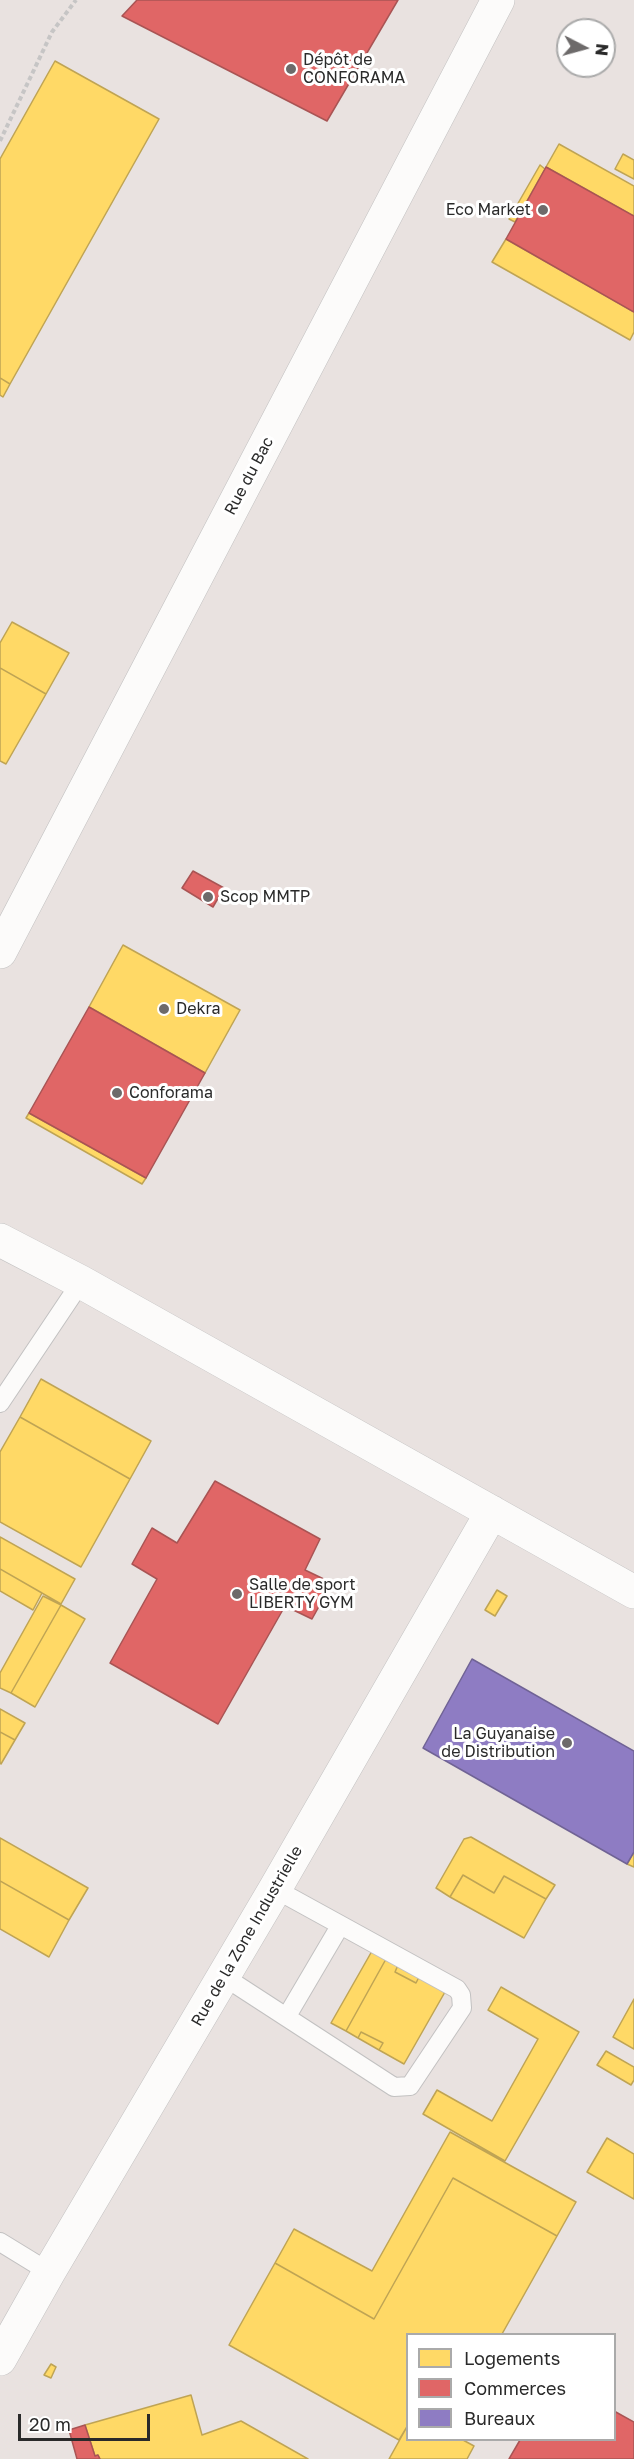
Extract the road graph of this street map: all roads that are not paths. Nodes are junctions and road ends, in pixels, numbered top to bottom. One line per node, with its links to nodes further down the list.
1 (498, 0): 2 (street, Rue du Bac)
2 (0, 952)
3 (0, 1240): 4 (street)
4 (81, 1282): 5 (lane); 6 (street)
5 (0, 1403)
6 (492, 1512): 7 (street); 8 (street, Rue de la Zone Industrielle)
7 (634, 1592)
8 (275, 1889): 9 (lane); 10 (street, Rue de la Zone Industrielle)
9 (340, 1926): 11 (lane); 11 (lane)
10 (223, 1977): 11 (lane); 13 (street, Rue de la Zone Industrielle)
11 (287, 2016)
12 (0, 2242): 13 (lane)
13 (49, 2272): 14 (street, Rue de la Zone Industrielle)
14 (0, 2359)

